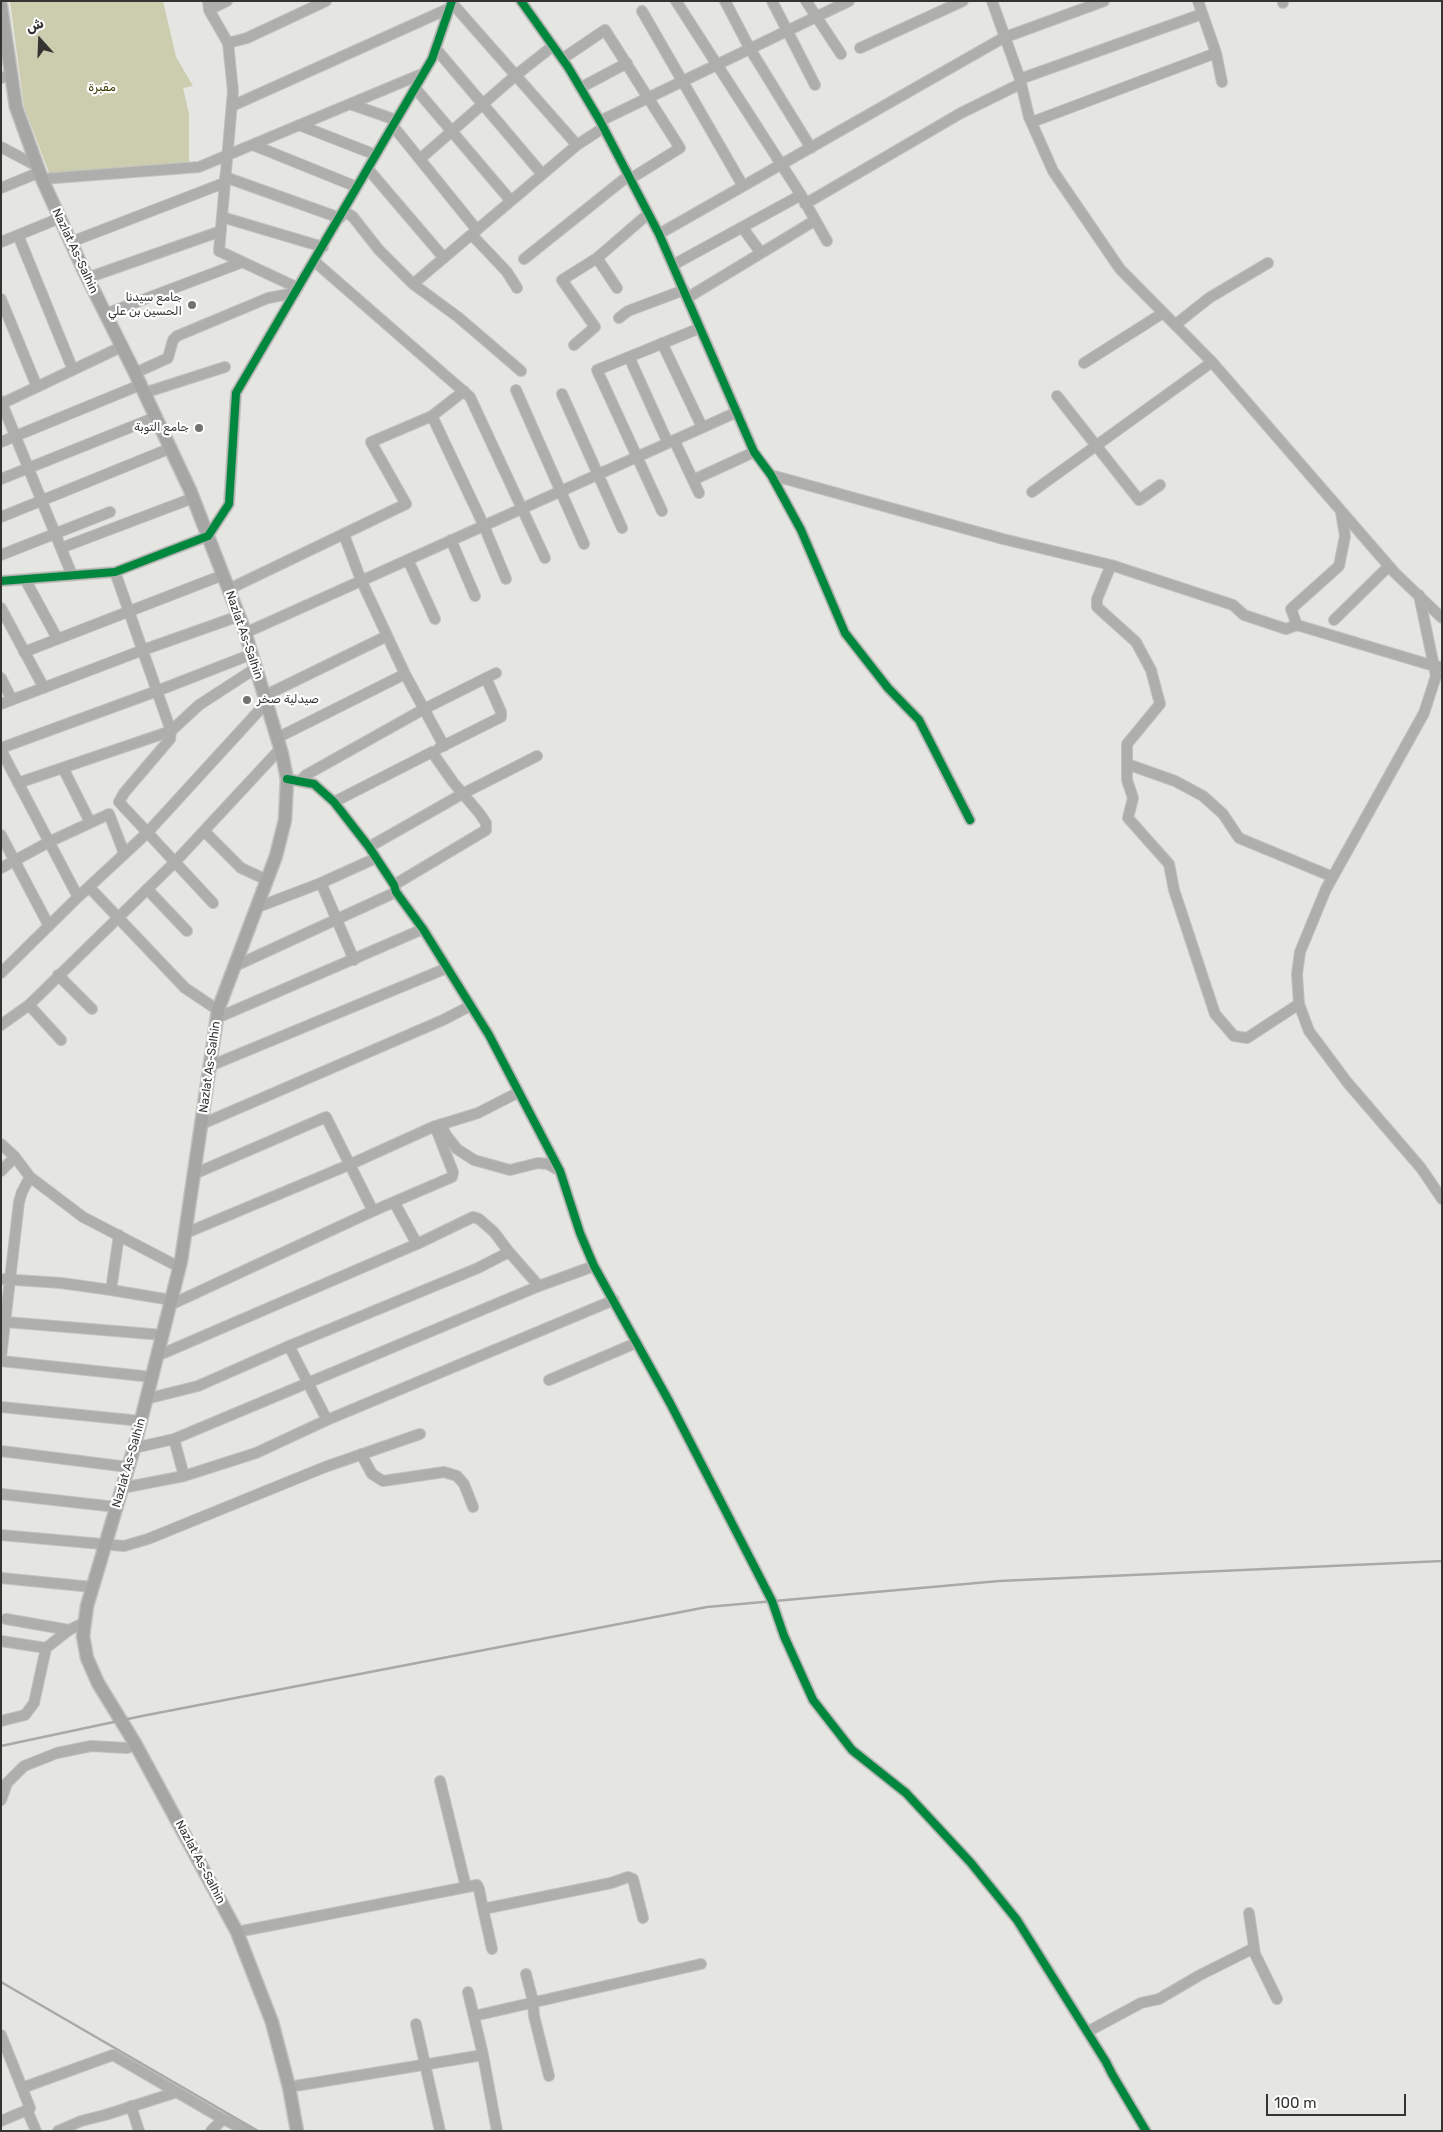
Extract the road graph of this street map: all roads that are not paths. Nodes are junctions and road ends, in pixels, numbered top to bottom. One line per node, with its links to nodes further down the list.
1 (227, 1): 14 (street)
2 (326, 1): 22 (street)
3 (521, 1): 23 (street)
4 (676, 1): 31 (street)
5 (725, 1): 26 (street)
6 (772, 1): 19 (street)
7 (806, 1): 18 (street)
8 (849, 1): 18 (street)
9 (963, 1): 24 (street)
10 (992, 1): 21 (street)
11 (1104, 1): 21 (street)
12 (1198, 1): 17 (street)
13 (451, 4): 25 (street); 33 (street); 44 (street)
14 (208, 5): 22 (street)
15 (1, 6): 20 (main road, Nazlat As-Salhin)
16 (642, 11): 35 (street)
17 (1202, 14): 27 (street); 36 (street)
18 (816, 17): 19 (street); 28 (street)
19 (786, 31): 26 (street); 38 (street)
20 (3, 32): 34 (main road, Nazlat As-Salhin)
21 (1003, 38): 36 (street); 53 (street)
22 (228, 43): 44 (street)
23 (553, 46): 29 (street); 33 (street)
24 (860, 48)
25 (436, 49): 32 (street); 43 (street)
26 (750, 49): 31 (street); 53 (street)
27 (1216, 53): 37 (street); 45 (street)
28 (841, 54)
29 (562, 59): 30 (street); 40 (street)
30 (627, 63): 40 (street); 41 (street)
31 (716, 65): 35 (street); 57 (street)
32 (424, 73): 39 (street); 42 (street)
33 (516, 75): 43 (street); 51 (street)
34 (6, 76): 59 (main road, Nazlat As-Salhin)
35 (683, 81): 41 (street); 63 (street)
36 (1020, 81): 45 (street); 66 (street)
37 (1222, 82)
38 (815, 85)
39 (415, 88): 46 (street); 49 (street)
40 (580, 88): 48 (street)
41 (649, 97): 48 (street); 61 (street)
42 (350, 104): 46 (street); 47 (street)
43 (483, 105): 49 (street); 60 (street)
44 (232, 106): 55 (street)
45 (1032, 122): 97 (street)
46 (395, 123): 54 (street); 56 (street)
47 (299, 125): 50 (street); 54 (street)
48 (602, 125): 51 (street); 61 (street)
49 (452, 132): 56 (street); 67 (street)
50 (253, 145): 55 (street); 64 (street)
51 (577, 145): 60 (street)
52 (1, 148): 59 (street)
53 (811, 148): 57 (street)
54 (376, 155): 58 (street)
55 (226, 156): 59 (street); 62 (street)
56 (420, 159): 75 (street)
57 (780, 165): 63 (street); 66 (street)
58 (368, 168): 64 (street); 83 (street)
59 (40, 172): 65 (street); 71 (main road, Nazlat As-Salhin)
60 (542, 174): 67 (street)
61 (629, 178): 69 (street); 85 (street)
62 (224, 180): 68 (street); 70 (street); 80 (street)
63 (744, 186): 76 (street)
64 (358, 187): 68 (street)
65 (1, 188)
66 (803, 200): 72 (street); 73 (street)
67 (511, 201): 75 (street)
68 (342, 214): 81 (street); 91 (street)
69 (648, 214): 76 (street); 84 (street)
70 (222, 217): 74 (street); 81 (street)
71 (60, 218): 77 (street); 80 (main road, Nazlat As-Salhin)
72 (814, 221): 78 (street); 82 (street)
73 (742, 227): 82 (street); 89 (street)
74 (221, 231): 87 (street); 90 (street)
75 (474, 232): 83 (street); 92 (street)
76 (659, 234): 89 (street)
77 (18, 235): 79 (street); 109 (street)
78 (826, 241)
79 (1, 242)
80 (71, 242): 90 (main road, Nazlat As-Salhin)
81 (323, 247): 86 (street)
82 (761, 253): 95 (street)
83 (444, 258): 91 (street)
84 (596, 258): 93 (street); 103 (street)
85 (524, 259)
86 (314, 261): 94 (street); 114 (street)
87 (243, 262): 94 (street); 98 (street)
88 (1268, 263): 100 (street)
89 (673, 265): 95 (street)
90 (87, 278): 98 (main road, Nazlat As-Salhin)
91 (413, 284): 110 (street)
92 (517, 288)
93 (617, 288)
94 (296, 291): 111 (street); 148 (street)
95 (685, 294): 99 (street); 101 (street)
96 (1, 299): 112 (street)
97 (1163, 313): 100 (street); 107 (street)
98 (105, 314): 104 (main road, Nazlat As-Salhin)
99 (620, 318)
100 (1175, 325): 106 (street)
101 (700, 328): 102 (street); 118 (street)
102 (662, 343): 105 (street); 121 (street)
103 (574, 345)
104 (121, 347): 109 (street); 111 (main road, Nazlat As-Salhin)
105 (629, 357): 124 (street); 128 (street)
106 (1212, 362): 125 (street); 141 (street)
107 (1084, 363)
108 (225, 367): 111 (street)
109 (73, 370): 112 (street)
110 (521, 371)
111 (140, 384): 120 (main road, Nazlat As-Salhin); 122 (street)
112 (37, 386): 117 (street)
113 (516, 390): 135 (street)
114 (464, 391): 119 (street); 140 (street)
115 (562, 394): 130 (street)
116 (1057, 396): 125 (street)
117 (2, 403): 122 (street)
118 (737, 412): 121 (street); 127 (street)
119 (432, 416): 145 (street); 149 (street)
120 (156, 417): 126 (main road, Nazlat As-Salhin); 129 (street)
121 (702, 428): 124 (street)
122 (16, 436): 123 (street); 129 (street)
123 (1, 442)
124 (671, 442): 128 (street); 133 (street)
125 (1096, 447): 134 (street); 136 (street)
126 (171, 448): 138 (main road, Nazlat As-Salhin); 139 (street)
127 (754, 452): 131 (street); 133 (street)
128 (637, 457): 130 (street); 142 (street)
129 (28, 468): 132 (street); 139 (street)
130 (598, 474): 135 (street); 146 (street)
131 (771, 476): 156 (street); 206 (street)
132 (1, 479)
133 (693, 480): 137 (street)
134 (1160, 485)
135 (561, 491): 140 (street); 151 (street)
136 (1032, 492)
137 (699, 493)
138 (193, 498): 148 (main road, Nazlat As-Salhin); 152 (street)
139 (42, 500): 144 (street); 147 (street)
140 (522, 508): 145 (street); 154 (street)
141 (1341, 510): 157 (street); 174 (street)
142 (662, 511)
143 (110, 512): 147 (street)
144 (1, 517)
145 (484, 526): 150 (street); 161 (street)
146 (622, 528)
147 (55, 532): 152 (street); 153 (street)
148 (208, 536): 158 (street); 160 (main road, Nazlat As-Salhin)
149 (344, 536): 162 (street); 165 (street)
150 (451, 540): 155 (street); 166 (street)
151 (584, 544)
152 (61, 548): 159 (street)
153 (1, 555)
154 (545, 558)
155 (408, 560): 162 (street); 172 (street)
156 (1112, 565): 174 (street); 199 (street)
157 (1389, 566): 167 (street); 173 (street)
158 (115, 572): 159 (street); 169 (street)
159 (72, 575): 164 (street)
160 (223, 575): 165 (main road, Nazlat As-Salhin); 169 (street)
161 (506, 578)
162 (361, 580): 175 (street); 176 (street)
163 (1, 581): 164 (street)
164 (26, 581): 177 (street)
165 (229, 589): 170 (main road, Nazlat As-Salhin)
166 (475, 596)
167 (1419, 596): 171 (street); 181 (street)
168 (1, 608): 179 (street)
169 (129, 612): 177 (street); 178 (street)
170 (239, 616): 175 (main road, Nazlat As-Salhin); 178 (street)
171 (1442, 618)
172 (435, 619)
173 (1334, 620)
174 (1297, 625): 181 (street)
175 (245, 633): 180 (main road, Nazlat As-Salhin)
176 (387, 636): 184 (street); 189 (street)
177 (57, 638): 179 (street)
178 (143, 650): 187 (street); 188 (street)
179 (24, 652): 187 (street)
180 (252, 654): 182 (main road, Nazlat As-Salhin); 188 (street)
181 (1438, 667): 218 (street)
182 (256, 668): 189 (main road, Nazlat As-Salhin); 193 (street)
183 (496, 673): 185 (street)
184 (404, 674): 192 (street); 194 (street)
185 (486, 678): 192 (street); 195 (street)
186 (2, 682): 190 (street)
187 (44, 688): 190 (street)
188 (157, 691): 193 (street); 196 (street)
189 (265, 699): 194 (main road, Nazlat As-Salhin); 209 (street)
190 (12, 700): 191 (street)
191 (1, 704)
192 (424, 709): 195 (street); 202 (street)
193 (171, 731): 200 (street); 209 (street)
194 (279, 743): 201 (main road, Nazlat As-Salhin); 208 (street)
195 (444, 746): 197 (street)
196 (1, 749): 203 (street)
197 (432, 752): 204 (street); 205 (street)
198 (537, 756): 204 (street)
199 (1127, 764): 218 (street); 237 (street)
200 (63, 768): 203 (street); 207 (street)
201 (287, 779): 202 (street); 219 (main road, Nazlat As-Salhin)
202 (300, 781): 205 (street)
203 (18, 783): 211 (street)
204 (464, 793): 212 (street); 223 (street)
205 (334, 802): 212 (street)
206 (970, 820)
207 (90, 822): 211 (street); 213 (street)
208 (204, 831): 216 (street); 219 (street)
209 (147, 833): 213 (street); 216 (street)
210 (1, 835): 215 (street)
211 (49, 842): 215 (street); 224 (street)
212 (368, 847): 214 (street)
213 (124, 853): 221 (street)
214 (376, 858): 220 (street); 223 (street)
215 (14, 860): 217 (street); 229 (street)
216 (175, 862): 222 (street); 225 (street)
217 (1, 868)
218 (1333, 877): 237 (street)
219 (267, 880): 226 (main road, Nazlat As-Salhin)
220 (321, 883): 226 (street); 228 (street)
221 (89, 887): 224 (street); 227 (street)
222 (147, 889): 227 (street); 231 (street)
223 (395, 889): 228 (street); 230 (street)
224 (78, 897): 229 (street)
225 (213, 903)
226 (258, 907): 233 (main road, Nazlat As-Salhin)
227 (118, 917): 236 (street); 241 (street)
228 (336, 920): 232 (street); 233 (street)
229 (48, 926): 235 (street)
230 (423, 929): 232 (street); 234 (street)
231 (187, 931)
232 (354, 960): 241 (street)
233 (233, 967): 241 (main road, Nazlat As-Salhin)
234 (447, 968): 239 (street); 244 (street)
235 (1, 973)
236 (58, 975): 238 (street); 240 (street)
237 (1299, 1004): 255 (street)
238 (28, 1005): 242 (street); 243 (street)
239 (470, 1006): 245 (street); 246 (street)
240 (92, 1009)
241 (217, 1014): 244 (main road, Nazlat As-Salhin)
242 (1, 1025)
243 (61, 1040)
244 (210, 1066): 246 (main road, Nazlat As-Salhin)
245 (519, 1092): 247 (street); 252 (street)
246 (202, 1124): 253 (main road, Nazlat As-Salhin)
247 (438, 1125): 250 (street); 252 (street); 256 (street)
248 (1, 1144): 249 (street)
249 (15, 1157): 251 (street); 254 (street)
250 (351, 1164): 253 (street); 257 (street); 258 (street)
251 (1, 1171)
252 (560, 1171): 262 (street)
253 (194, 1174): 258 (main road, Nazlat As-Salhin)
254 (30, 1177): 259 (street); 264 (street)
255 (1442, 1199)
256 (394, 1202): 257 (street); 260 (street)
257 (373, 1210): 268 (street)
258 (186, 1233): 263 (main road, Nazlat As-Salhin)
259 (119, 1235): 263 (street); 266 (street)
260 (417, 1244): 261 (street); 273 (street)
261 (509, 1252): 265 (street); 272 (street)
262 (594, 1266): 265 (street); 267 (street)
263 (179, 1268): 268 (main road, Nazlat As-Salhin)
264 (6, 1280): 266 (street); 269 (street)
265 (539, 1286): 278 (street)
266 (111, 1290): 268 (street)
267 (614, 1300): 271 (street); 281 (street)
268 (171, 1302): 270 (main road, Nazlat As-Salhin)
269 (4, 1319): 270 (street); 274 (street)
270 (162, 1335): 273 (main road, Nazlat As-Salhin)
271 (636, 1343): 277 (street); 321 (street)
272 (288, 1346): 278 (street); 279 (street)
273 (157, 1356): 276 (main road, Nazlat As-Salhin)
274 (1, 1357)
275 (1, 1362): 276 (street)
276 (152, 1377): 279 (main road, Nazlat As-Salhin)
277 (549, 1380)
278 (308, 1382): 281 (street); 284 (street)
279 (146, 1399): 282 (main road, Nazlat As-Salhin)
280 (1, 1407): 282 (street)
281 (327, 1420): 289 (street)
282 (141, 1421): 285 (main road, Nazlat As-Salhin)
283 (420, 1434): 287 (street)
284 (174, 1440): 285 (street); 289 (street)
285 (134, 1448): 288 (main road, Nazlat As-Salhin)
286 (1, 1451): 288 (street)
287 (361, 1454): 293 (street); 295 (street)
288 (128, 1467): 290 (main road, Nazlat As-Salhin)
289 (184, 1476): 290 (street)
290 (122, 1488): 292 (main road, Nazlat As-Salhin)
291 (1, 1494): 292 (street)
292 (116, 1507): 295 (main road, Nazlat As-Salhin)
293 (473, 1507)
294 (1, 1535): 295 (street)
295 (105, 1544): 297 (main road, Nazlat As-Salhin)
296 (1, 1578): 297 (street)
297 (92, 1587): 299 (main road, Nazlat As-Salhin)
298 (6, 1619): 300 (street)
299 (85, 1622): 300 (street); 304 (main road, Nazlat As-Salhin)
300 (69, 1630): 302 (street)
301 (1, 1641): 302 (street)
302 (46, 1648): 303 (street)
303 (1, 1721)
304 (136, 1745): 306 (street); 311 (main road, Nazlat As-Salhin)
305 (440, 1781): 307 (street)
306 (1, 1800)
307 (466, 1887): 308 (street); 311 (street)
308 (483, 1909): 310 (street); 313 (street)
309 (1249, 1913): 312 (street)
310 (643, 1918)
311 (237, 1932): 326 (main road, Nazlat As-Salhin)
312 (1254, 1948): 317 (street); 321 (street)
313 (492, 1949)
314 (701, 1964): 318 (street)
315 (526, 1974): 318 (street)
316 (468, 1992): 319 (street)
317 (1277, 1999)
318 (533, 2002): 319 (street); 325 (street)
319 (474, 2016): 323 (street)
320 (416, 2024): 324 (street)
321 (1087, 2032): 341 (street)
322 (1, 2035): 327 (street)
323 (483, 2055): 324 (street); 340 (street)
324 (425, 2064): 326 (street); 339 (street)
325 (549, 2076)
326 (290, 2087): 338 (main road, Nazlat As-Salhin)
327 (22, 2088): 328 (street); 330 (street)
328 (177, 2092): 329 (street); 331 (street)
329 (131, 2106): 334 (street); 335 (street)
330 (27, 2110): 332 (street); 333 (street)
331 (223, 2118): 336 (street); 337 (street)
332 (1, 2121)
333 (36, 2131)
334 (58, 2131)
335 (139, 2131)
336 (211, 2131)
337 (248, 2131)
338 (297, 2131)
339 (440, 2131)
340 (497, 2131)
341 (1146, 2131)

